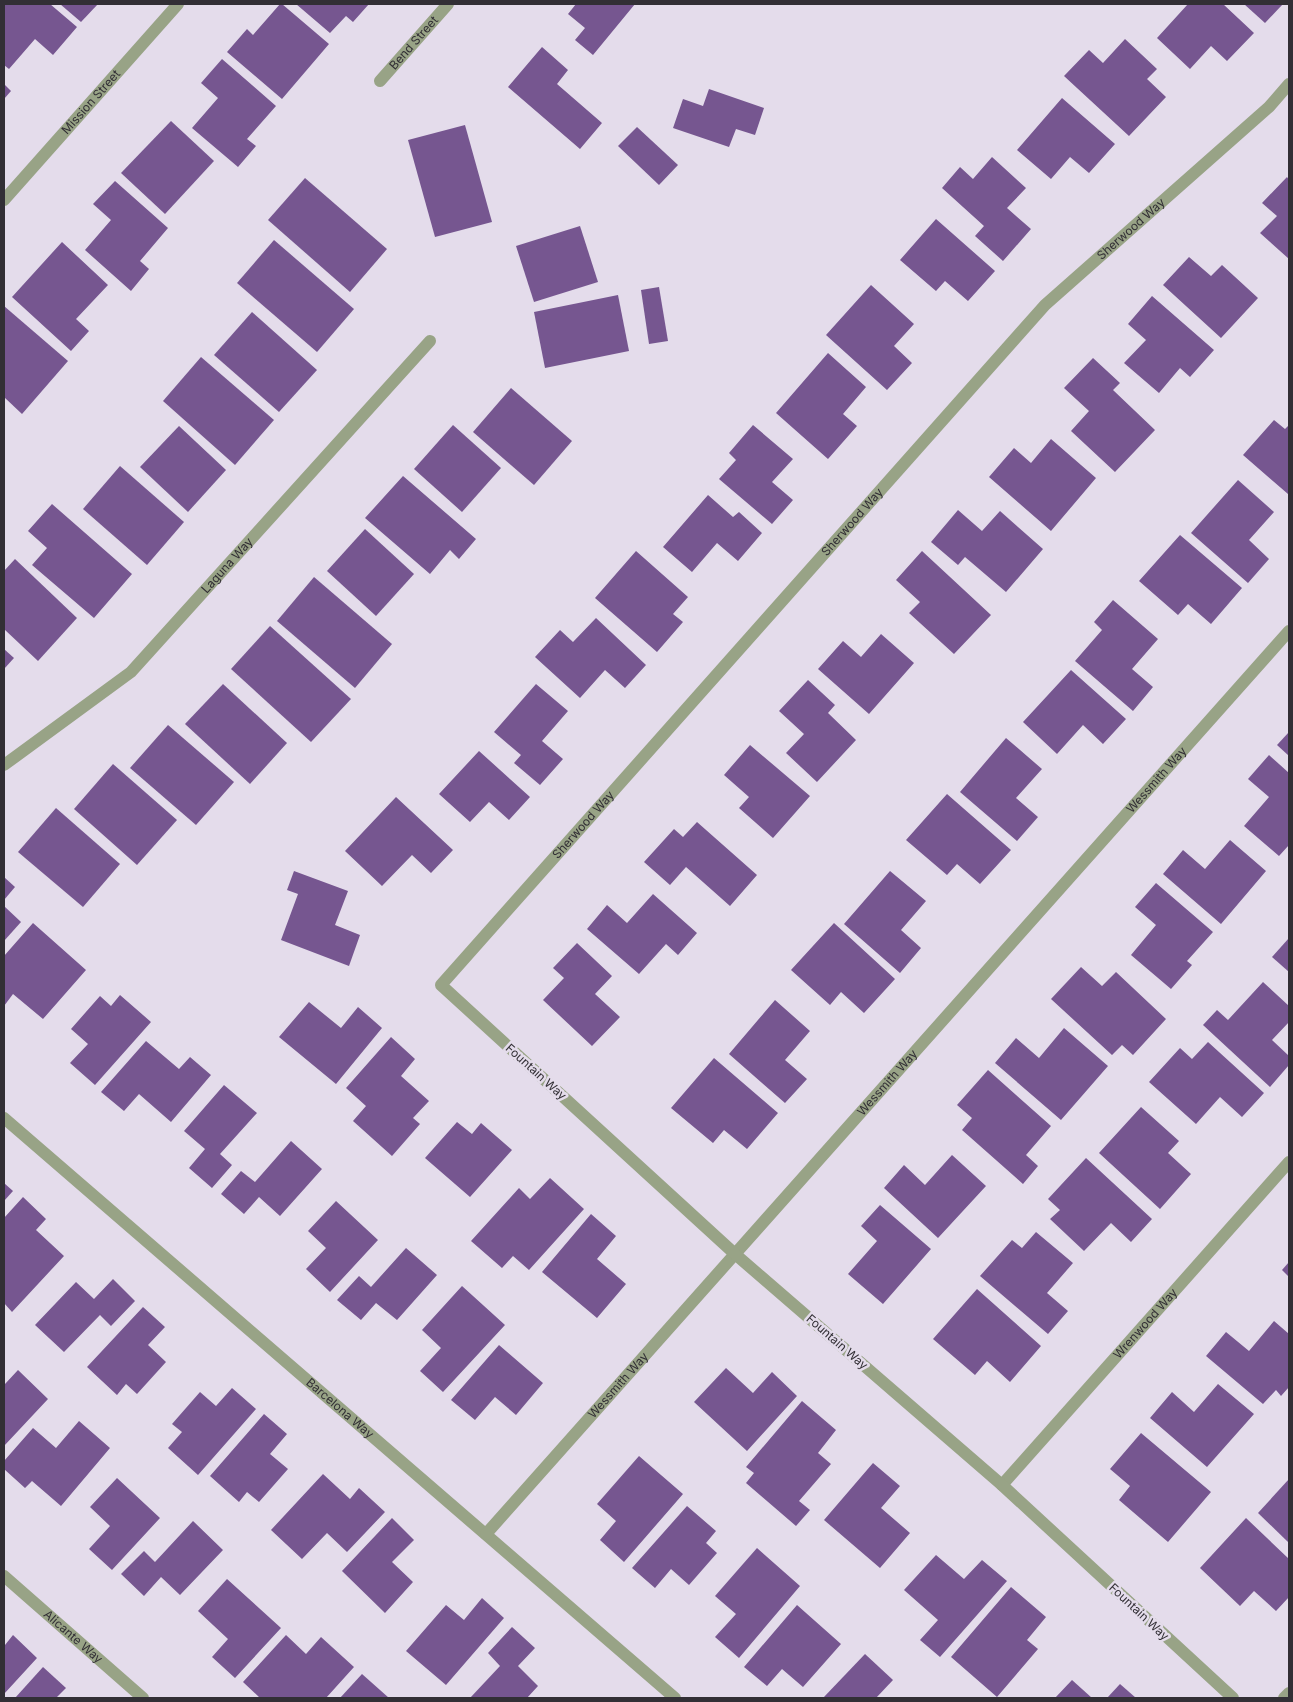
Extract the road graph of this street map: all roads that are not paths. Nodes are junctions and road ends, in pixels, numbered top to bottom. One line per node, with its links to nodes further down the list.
1 (178, 4): 5 (street, Mission Street)
2 (448, 4): 3 (street, Bend Street)
3 (380, 81)
4 (1289, 84): 9 (street, Sherwood Way)
5 (4, 200)
6 (430, 341): 8 (street, Laguna Way)
7 (1289, 631): 12 (street, Wessmith Way)
8 (4, 765)
9 (441, 985): 12 (street, Fountain Way)
10 (4, 1118): 14 (street, Barcelona Way)
11 (1289, 1162): 13 (street, Wrenwood Way)
12 (735, 1254): 13 (street, Fountain Way); 14 (street, Wessmith Way)
13 (1002, 1485): 19 (street, Fountain Way)
14 (486, 1534): 18 (street, Barcelona Way)
15 (4, 1576): 17 (street, Alicante Way)
16 (1289, 1693): 20 (street)
17 (143, 1698)
18 (675, 1698)
19 (1234, 1698)
20 (1284, 1698)

